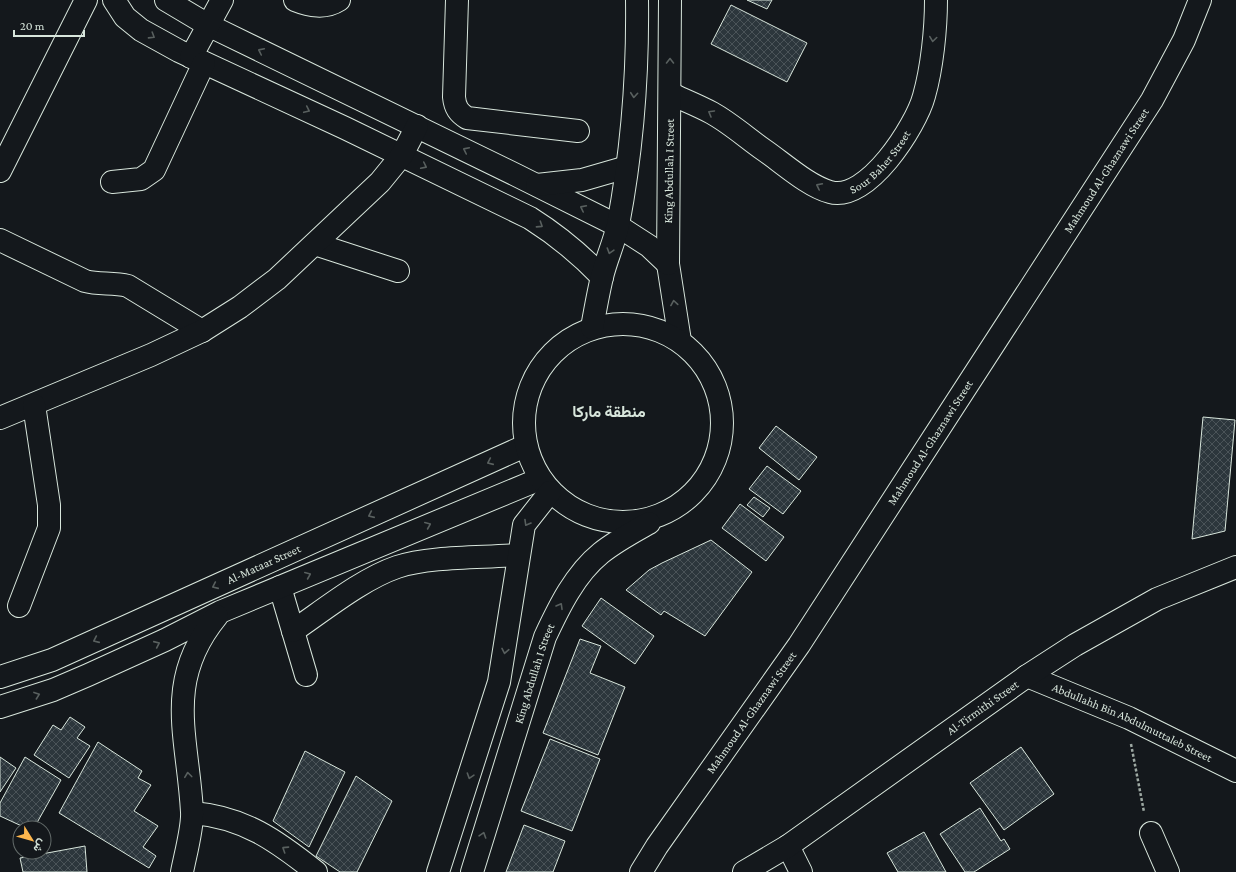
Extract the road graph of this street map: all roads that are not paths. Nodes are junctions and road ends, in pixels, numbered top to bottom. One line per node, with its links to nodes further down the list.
1 (86, 0): 24 (street)
2 (114, 0): 14 (street, one-way to 14)
3 (166, 0): 12 (street)
4 (222, 0): 13 (street)
5 (295, 0): 6 (street)
6 (339, 0)
7 (457, 0): 21 (street)
8 (637, 0): 23 (street, one-way to 23)
9 (670, 0): 17 (street, King Abdullah I Street, one-way to 9)
10 (936, 0): 17 (street, Sour Baher Street, one-way to 17)
11 (1200, 0): 61 (street, Mahmoud Al-Ghaznawi Street)
12 (190, 7): 13 (street)
13 (208, 25): 14 (street); 15 (street, one-way to 13)
14 (197, 60): 16 (street); 26 (street)
15 (280, 60): 16 (street); 18 (street)
16 (264, 91): 20 (street, one-way to 20)
17 (670, 94): 32 (street, King Abdullah I Street)
18 (357, 98): 19 (street); 20 (street)
19 (417, 126): 22 (street); 25 (street, one-way to 19)
20 (345, 128): 22 (street)
21 (578, 131)
22 (402, 155): 28 (street, one-way to 28); 31 (street)
23 (627, 167): 27 (street); 29 (street)
24 (0, 171)
25 (516, 174): 27 (street); 28 (street)
26 (112, 182)
27 (537, 185): 29 (street, one-way to 27)
28 (502, 203): 34 (street, one-way to 34)
29 (618, 226): 32 (street); 34 (street, one-way to 34)
30 (0, 240): 36 (street)
31 (315, 244): 33 (street); 36 (street)
32 (668, 264): 37 (street, King Abdullah I Street, one-way to 32)
33 (398, 271)
34 (602, 277): 35 (street)
35 (592, 328): 37 (street); 40 (street)
36 (202, 331): 38 (street)
37 (680, 341): 42 (street)
38 (34, 405): 39 (street); 46 (street)
39 (0, 418)
40 (525, 446): 41 (street); 51 (street, Al-Mataar Street, one-way to 51)
41 (545, 486): 42 (street); 43 (street, one-way to 43); 45 (street, one-way to 41)
42 (659, 517): 60 (street, King Abdullah I Street, one-way to 42)
43 (518, 555): 48 (street); 59 (street, one-way to 59)
44 (1236, 567): 50 (street, Al-Tirmithi Street)
45 (280, 587): 47 (street); 48 (street)
46 (19, 606)
47 (220, 612): 52 (street, one-way to 47); 54 (street, one-way to 47)
48 (293, 631): 49 (street)
49 (306, 674)
50 (1027, 676): 53 (street, Abdullahh Bin Abdulmuttaleb Street); 56 (street, Al-Tirmithi Street)
51 (0, 677)
52 (0, 707)
53 (1236, 771)
54 (192, 813): 57 (street); 58 (street, one-way to 54)
55 (1151, 833): 64 (street)
56 (788, 846): 62 (street, Al-Tirmithi Street); 63 (street)
57 (182, 872)
58 (316, 872)
59 (438, 872)
60 (472, 872)
61 (641, 872)
62 (744, 872)
63 (801, 872)
64 (1168, 872)

